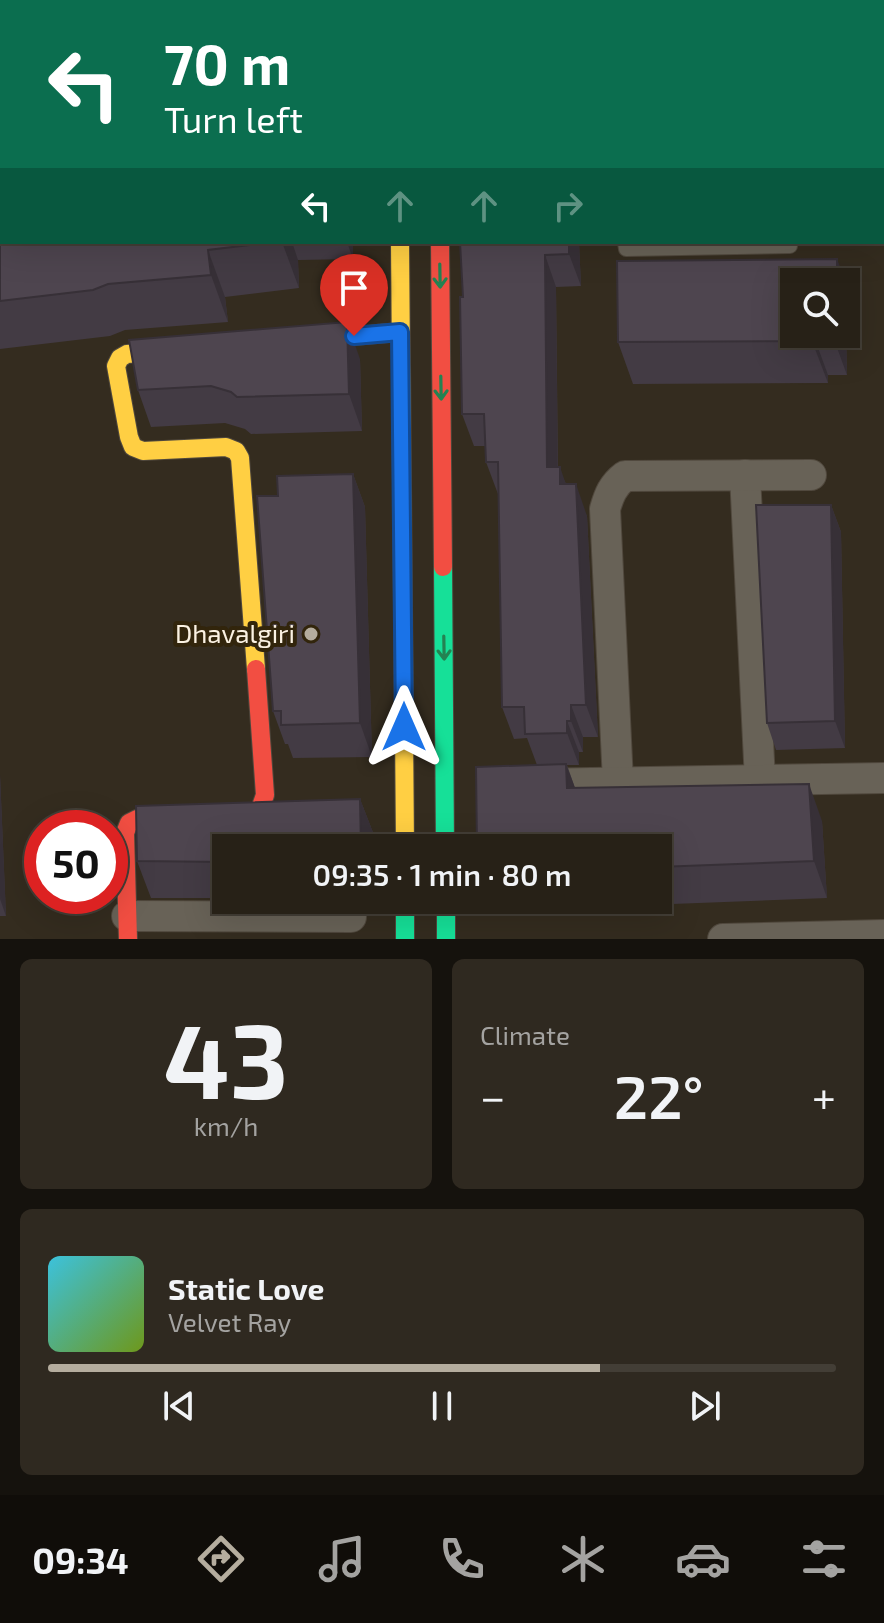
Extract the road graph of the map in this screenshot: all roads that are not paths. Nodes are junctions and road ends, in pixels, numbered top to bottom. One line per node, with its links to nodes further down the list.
1 (400, 244): 5 (main road)
2 (440, 244): 15 (main road, one-way to 15)
3 (625, 244): 4 (lane)
4 (790, 244)
5 (400, 332): 6 (main road); 14 (main road)
6 (279, 342)
7 (203, 348): 19 (main road)
8 (745, 475): 9 (street); 11 (street); 12 (street)
9 (811, 475)
10 (884, 778): 11 (street)
11 (760, 781): 12 (street)
12 (618, 782): 13 (street)
13 (513, 784)
14 (405, 834)
15 (445, 834)
16 (405, 914): 21 (main road)
17 (446, 914): 22 (main road)
18 (351, 917): 19 (street)
19 (128, 928)
20 (884, 935): 23 (street)
21 (405, 939)
22 (446, 939)
23 (723, 939)

